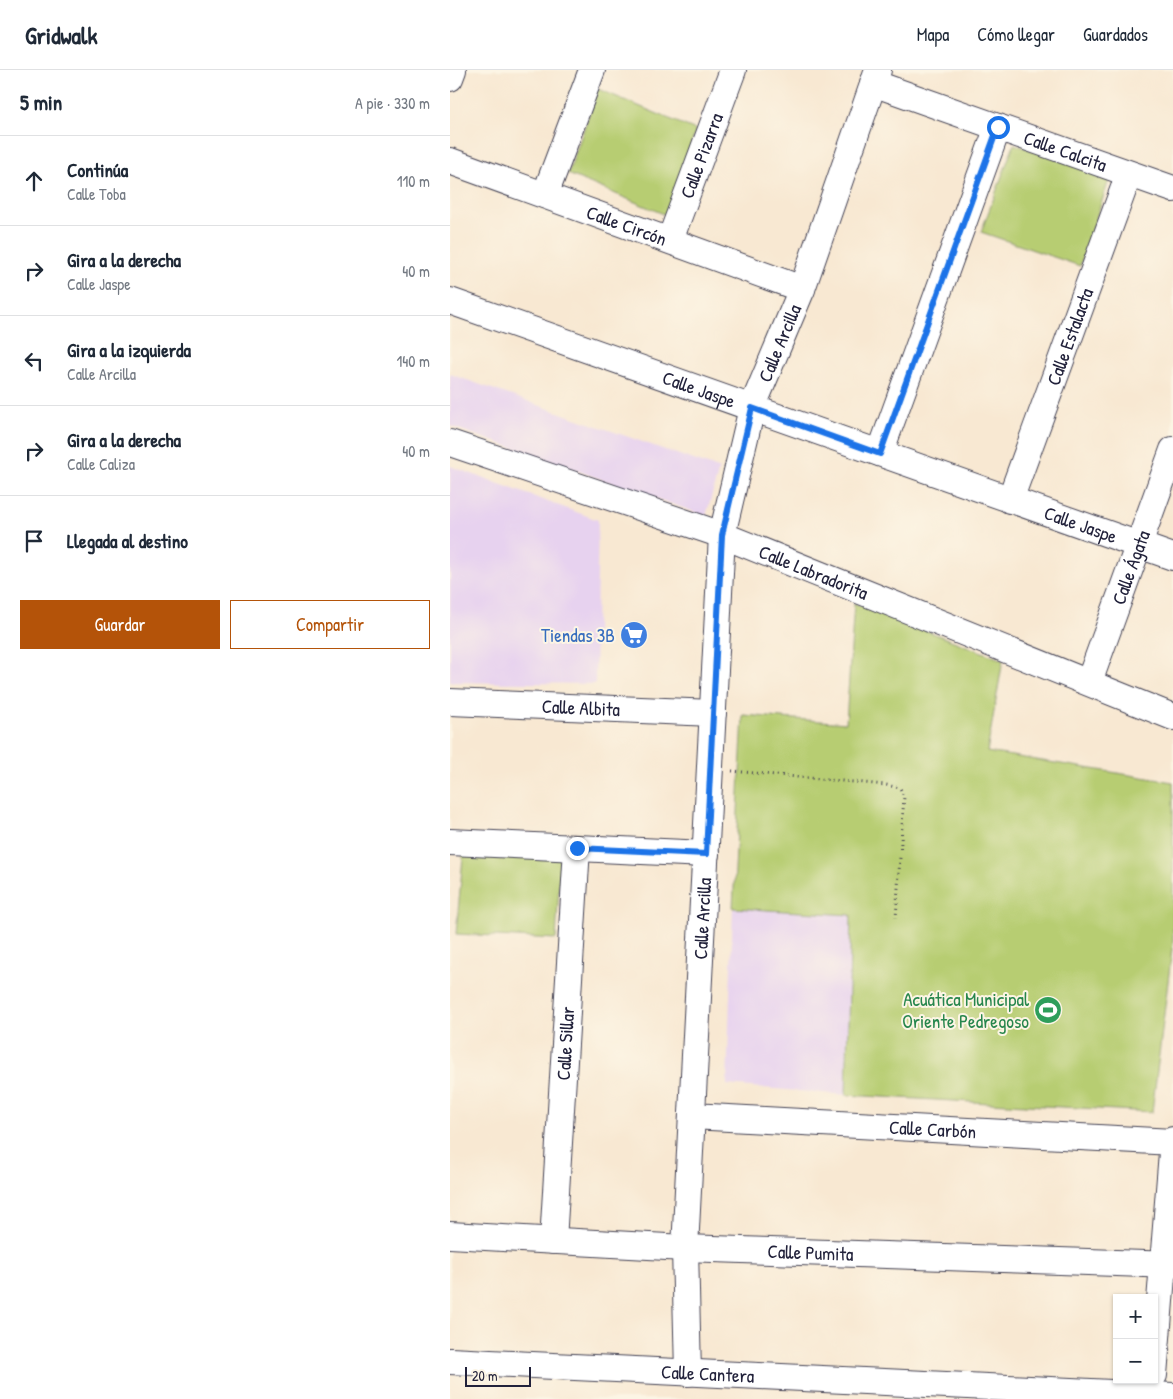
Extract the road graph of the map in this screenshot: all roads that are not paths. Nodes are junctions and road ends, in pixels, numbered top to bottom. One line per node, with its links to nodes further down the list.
1 (453, 70): 5 (street)
2 (592, 70): 10 (street)
3 (733, 70): 11 (street, Calle Pizarra)
4 (876, 76): 6 (street, Calle Calcita); 12 (street, Calle Arcilla)
5 (450, 78)
6 (998, 127): 8 (street, Calle Calcita); 17 (street)
7 (450, 160): 10 (street, Calle Circón)
8 (1129, 174): 9 (street, Calle Calcita); 18 (street, Calle Estalacta)
9 (1173, 189)
10 (545, 195): 11 (street, Calle Circón)
11 (670, 240): 12 (street, Calle Circón)
12 (802, 288): 14 (street, Calle Arcilla)
13 (450, 301): 14 (street, Calle Jaspe)
14 (752, 408): 17 (street, Calle Jaspe); 19 (street, Calle Arcilla)
15 (450, 442): 19 (street, Calle Labradorita)
16 (1173, 450): 20 (street, Calle Ágata)
17 (880, 454): 18 (street, Calle Jaspe)
18 (1010, 500): 20 (street, Calle Jaspe)
19 (722, 535): 22 (street, Calle Labradorita); 24 (street, Calle Arcilla)
20 (1138, 545): 21 (street, Calle Jaspe); 22 (street, Calle Ágata)
21 (1173, 557)
22 (1089, 682): 25 (street, Calle Labradorita)
23 (450, 702): 24 (street, Calle Albita)
24 (713, 713): 28 (street, Calle Arcilla)
25 (1173, 717)
26 (450, 842): 27 (street)
27 (577, 848): 28 (street); 32 (street, Calle Sillar)
28 (706, 854): 29 (street, Calle Arcilla)
29 (692, 1116): 30 (street, Calle Carbón); 33 (street, Calle Arcilla)
30 (1173, 1141): 34 (street)
31 (450, 1235): 32 (street, Calle Pumita)
32 (553, 1241): 33 (street, Calle Pumita)
33 (685, 1248): 34 (street, Calle Pumita); 36 (street, Calle Arcilla)
34 (1168, 1265): 37 (street)
35 (450, 1361): 36 (street, Calle Cantera)
36 (688, 1373): 37 (street, Calle Cantera)
37 (1158, 1387)

